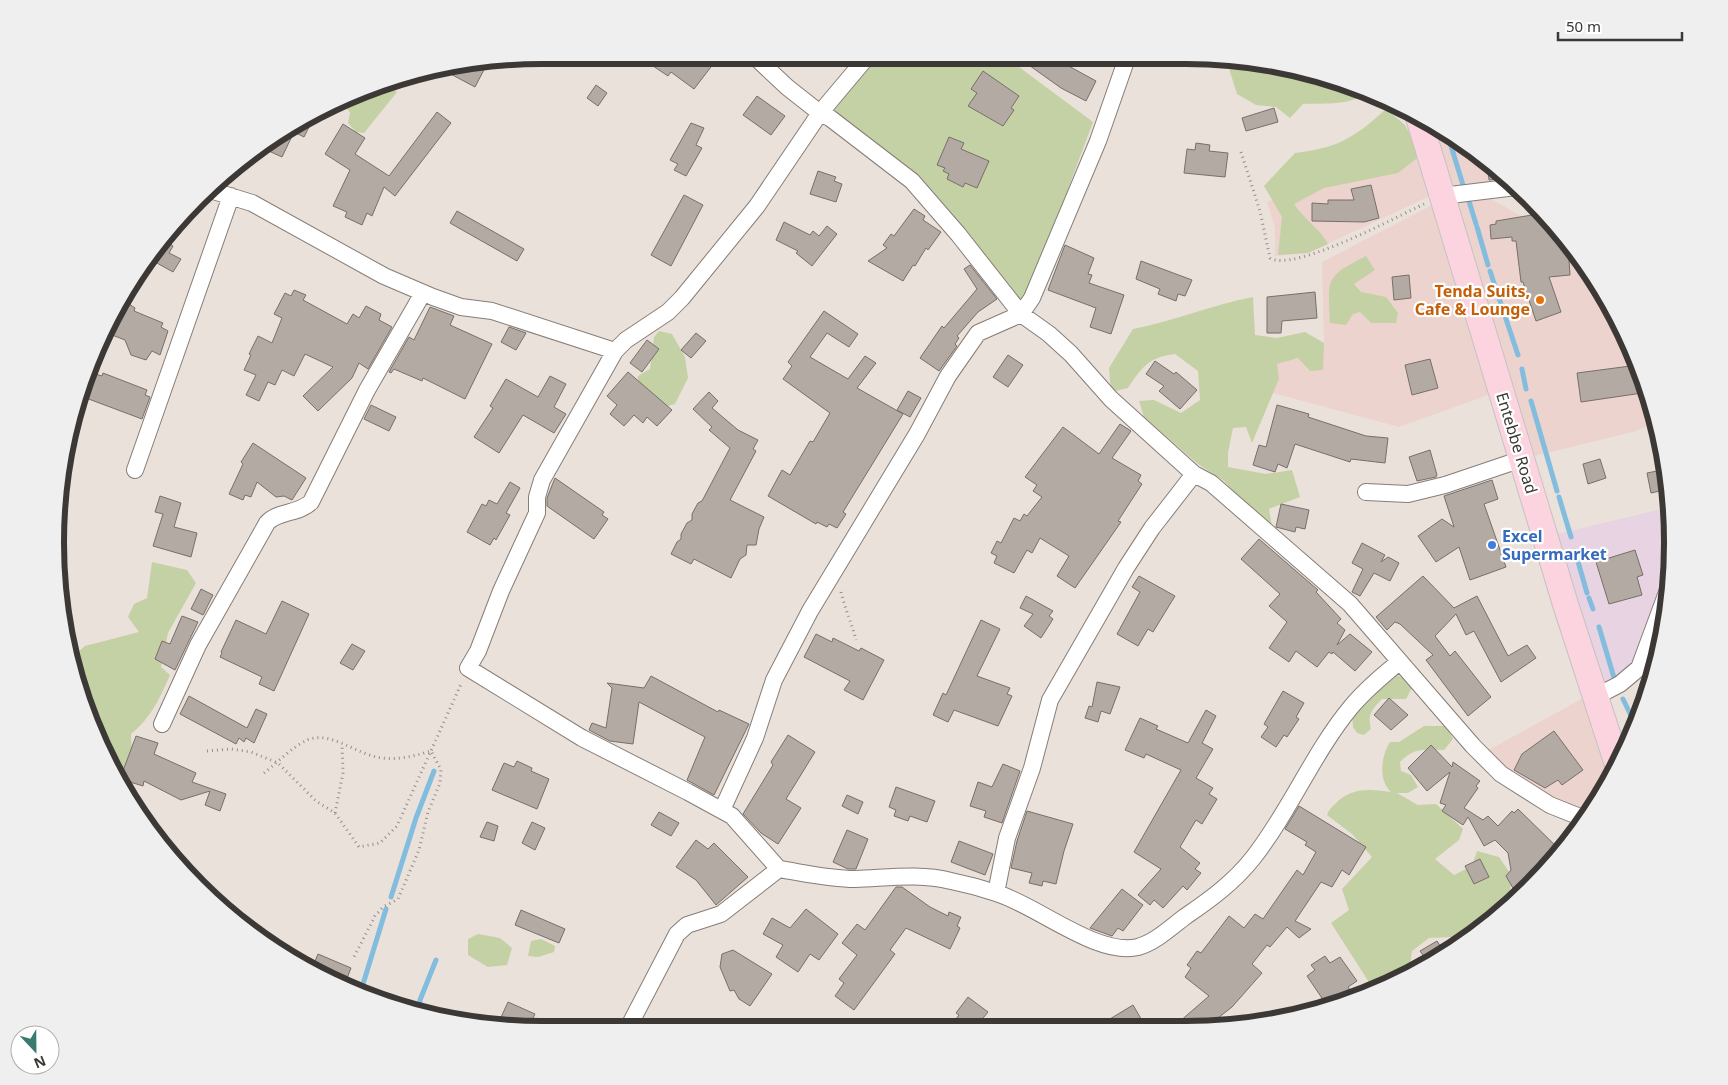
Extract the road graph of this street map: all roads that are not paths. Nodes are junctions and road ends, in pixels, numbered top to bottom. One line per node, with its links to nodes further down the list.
1 (763, 64): 4 (street)
2 (861, 64): 4 (street)
3 (1125, 64): 11 (street)
4 (820, 113): 11 (street); 12 (street)
5 (1421, 126): 9 (main road, Entebbe Road)
6 (1507, 188): 9 (street)
7 (217, 192): 8 (street)
8 (231, 196): 10 (street); 14 (street)
9 (1442, 196): 13 (main road, Entebbe Road)
10 (423, 293): 12 (street); 20 (street)
11 (1021, 314): 15 (street); 22 (street)
12 (615, 351): 22 (street)
13 (1522, 459): 16 (street); 19 (main road, Entebbe Road)
14 (135, 470)
15 (1194, 474): 18 (street); 25 (street)
16 (1366, 492)
17 (1659, 614): 19 (street)
18 (1399, 662): 23 (street); 25 (street)
19 (1596, 697): 21 (main road, Entebbe Road)
20 (162, 724)
21 (1614, 755)
22 (722, 810): 24 (street)
23 (1578, 816)
24 (779, 869): 25 (street); 26 (street)
25 (996, 893)
26 (632, 1021)

